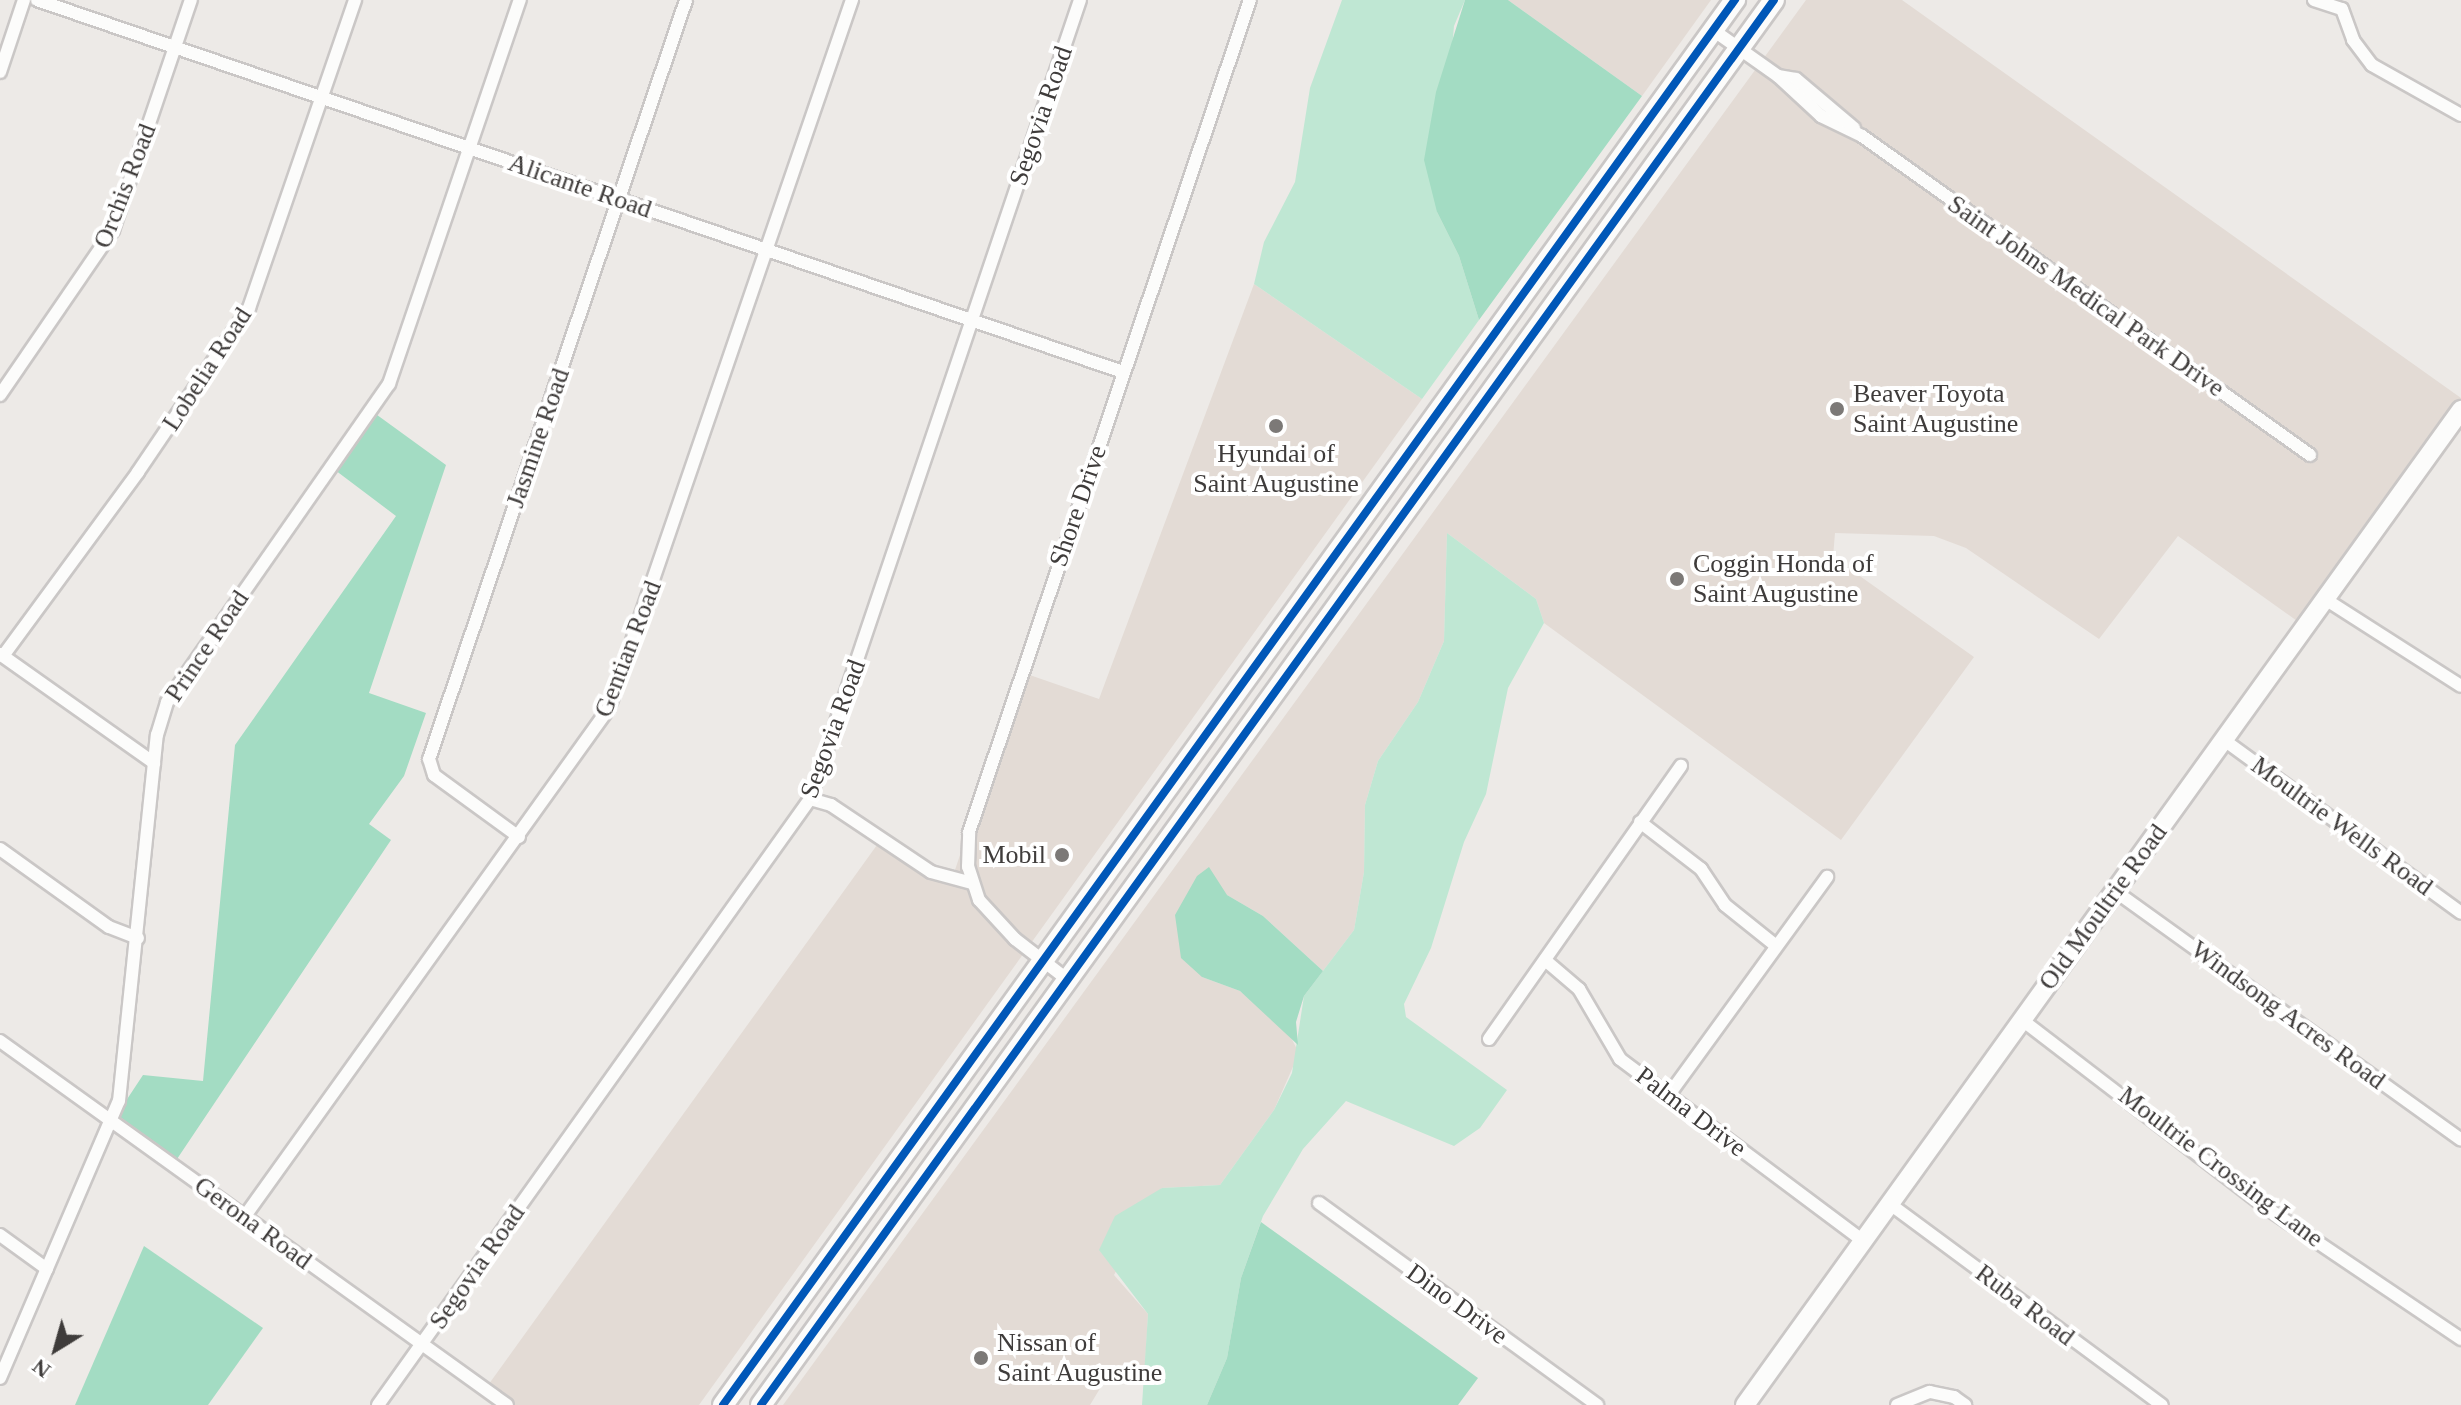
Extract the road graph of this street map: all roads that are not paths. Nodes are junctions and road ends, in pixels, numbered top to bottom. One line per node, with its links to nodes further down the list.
1 (24, 0): 16 (street)
2 (37, 0): 14 (street, Alicante Road)
3 (191, 0): 14 (street, Orchis Road)
4 (355, 0): 17 (street, Lobelia Road)
5 (520, 0): 19 (street, Prince Road)
6 (686, 0): 20 (street, Jasmine Road)
7 (852, 0): 22 (street, Gentian Road)
8 (1080, 0): 24 (street, Segovia Road)
9 (1250, 0): 25 (street, Shore Drive)
10 (1735, 0): 13 (main road)
11 (1774, 0): 15 (main road)
12 (2314, 0): 18 (street)
13 (1713, 30): 15 (street, Saint Johns Medical Park Drive); 21 (main road)
14 (175, 47): 17 (street, Alicante Road); 26 (street, Orchis Road)
15 (1739, 49): 23 (main road); 28 (street, Saint Johns Medical Park Drive)
16 (0, 72)
17 (322, 98): 19 (street, Alicante Road); 32 (street, Lobelia Road)
18 (2461, 115)
19 (470, 148): 20 (street, Alicante Road); 35 (street, Prince Road)
20 (618, 199): 22 (street, Alicante Road); 39 (street, Jasmine Road)
21 (1560, 243): 23 (main road); 29 (main road)
22 (767, 249): 24 (street, Alicante Road); 39 (street, Gentian Road)
23 (1586, 261): 30 (main road)
24 (973, 318): 25 (street, Alicante Road); 37 (street, Segovia Road)
25 (1123, 372): 42 (street, Shore Drive)
26 (0, 395)
27 (2461, 410): 31 (main road, Old Moultrie Road)
28 (2310, 455)
29 (1330, 561): 30 (main road); 48 (main road)
30 (1356, 580): 49 (main road)
31 (2325, 599): 33 (street); 34 (main road, Old Moultrie Road)
32 (1, 655): 35 (street)
33 (2461, 686)
34 (2224, 740): 43 (main road, Old Moultrie Road); 44 (street, Moultrie Wells Road)
35 (154, 763): 45 (street, Prince Road)
36 (1681, 766): 38 (street)
37 (810, 799): 42 (street); 65 (street, Segovia Road)
38 (1640, 822): 46 (street); 47 (street)
39 (519, 837): 58 (street, Gentian Road)
40 (0, 849): 45 (street)
41 (1827, 877): 46 (street)
42 (972, 883): 48 (street, Shore Drive)
43 (2115, 891): 50 (main road, Old Moultrie Road); 55 (street, Windsong Acres Road)
44 (2461, 913)
45 (138, 938): 54 (street, Prince Road)
46 (1775, 945): 53 (street)
47 (1545, 960): 51 (street); 53 (street, Palma Drive)
48 (1042, 961): 49 (street, Shore Drive); 61 (main road)
49 (1068, 980): 62 (main road)
50 (2022, 1020): 57 (main road, Old Moultrie Road); 64 (street, Moultrie Crossing Lane)
51 (1489, 1039)
52 (0, 1041): 54 (street, Gerona Road)
53 (1668, 1096): 60 (street, Palma Drive)
54 (112, 1121): 58 (street, Gerona Road); 63 (street, Prince Road)
55 (2461, 1140)
56 (1319, 1203): 71 (street, Dino Drive)
57 (1890, 1204): 60 (main road, Old Moultrie Road); 75 (street, Ruba Road)
58 (245, 1216): 65 (street, Gerona Road)
59 (0, 1235): 63 (street)
60 (1863, 1241): 72 (main road, Old Moultrie Road)
61 (842, 1243): 62 (main road); 69 (main road)
62 (865, 1262): 70 (main road)
63 (47, 1269): 66 (street, Prince Road)
64 (2461, 1339)
65 (421, 1345): 67 (street, Segovia Road); 68 (street, Gerona Road)
66 (0, 1378)
67 (378, 1405)
68 (507, 1405)
69 (723, 1405)
70 (761, 1405)
71 (1597, 1405)
72 (1745, 1405)
73 (1897, 1405): 74 (street)
74 (1965, 1405)
75 (2162, 1405)

